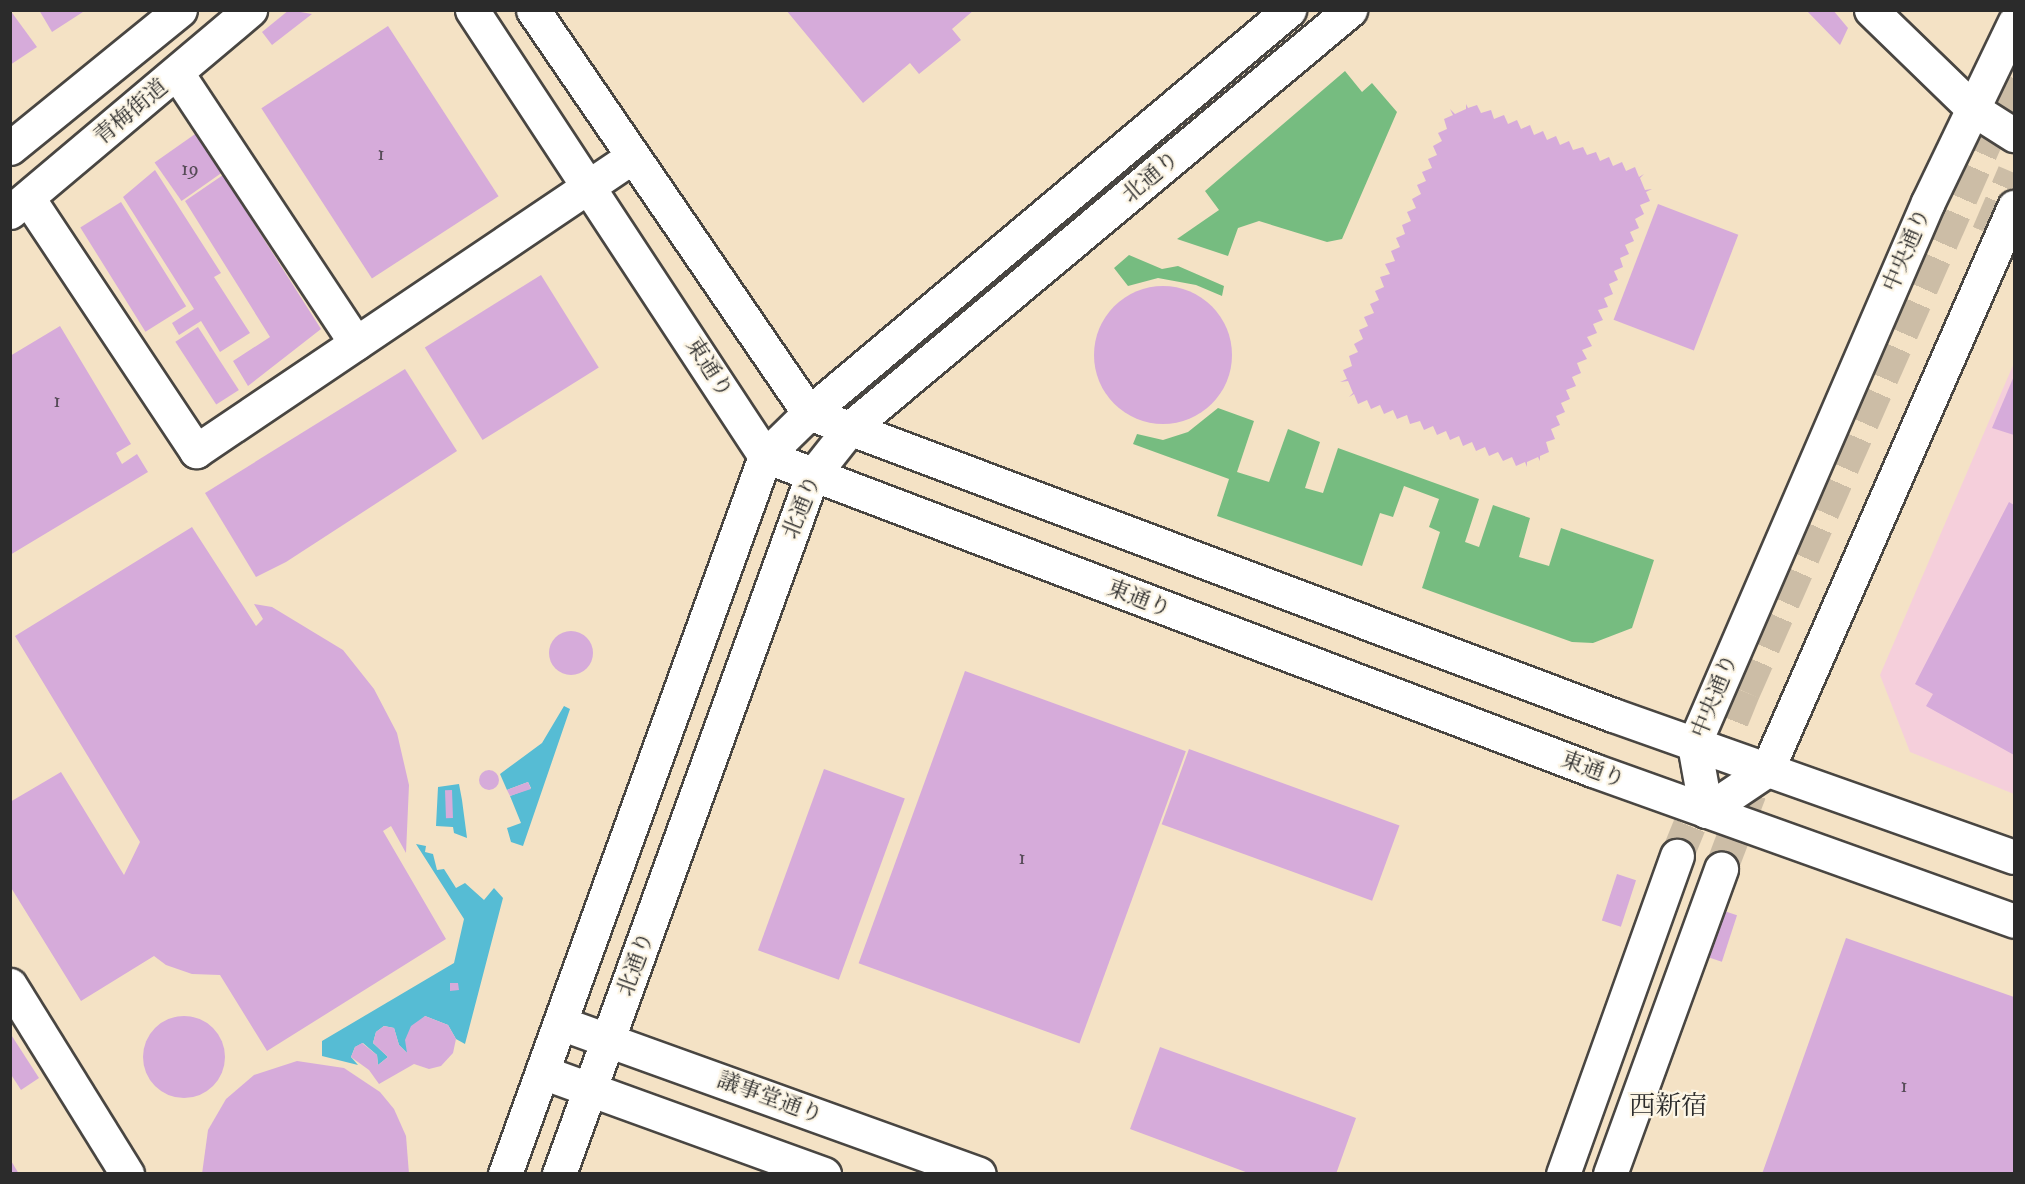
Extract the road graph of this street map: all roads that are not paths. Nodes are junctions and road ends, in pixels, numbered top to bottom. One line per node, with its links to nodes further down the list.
1 (180, 10): 12 (main road, 青梅街道)
2 (250, 10): 9 (main road, 青梅街道)
3 (472, 10): 14 (main road, 東通り)
4 (533, 10): 13 (main road)
5 (1289, 10): 18 (main road, 北通り)
6 (1350, 10): 19 (main road, 北通り)
7 (1871, 10): 10 (main road)
8 (2014, 23): 10 (main road, 中央通り)
9 (177, 73): 15 (main road, 青梅街道); 17 (main road)
10 (1973, 109): 11 (main road); 22 (main road, 中央通り)
11 (2014, 135)
12 (10, 148)
13 (632, 158): 14 (main road); 18 (main road)
14 (589, 186): 17 (main road); 20 (main road, 東通り)
15 (19, 205): 17 (main road)
16 (2014, 207): 23 (main road)
17 (357, 343)
18 (809, 413): 19 (main road); 20 (main road, 北通り)
19 (850, 428): 21 (main road, 北通り); 22 (main road)
20 (765, 456): 21 (main road, 東通り); 30 (main road, 北通り)
21 (812, 476): 24 (main road, 東通り); 31 (main road, 北通り)
22 (1694, 744): 23 (main road); 24 (main road, 中央通り)
23 (1767, 770): 24 (main road); 26 (main road)
24 (1707, 811): 28 (main road, 東通り)
25 (1677, 856): 39 (main road)
26 (2014, 857)
27 (1721, 869): 40 (main road)
28 (2014, 921)
29 (10, 985): 34 (main road)
30 (560, 1023): 31 (main road, 議事堂通り); 32 (main road, 北通り)
31 (608, 1040): 33 (main road, 北通り); 38 (main road, 議事堂通り)
32 (542, 1072): 33 (main road); 35 (main road, 北通り)
33 (590, 1090): 36 (main road, 北通り); 37 (main road)
34 (127, 1173)
35 (505, 1173)
36 (559, 1173)
37 (824, 1173)
38 (980, 1173)
39 (1563, 1173)
40 (1610, 1173)

